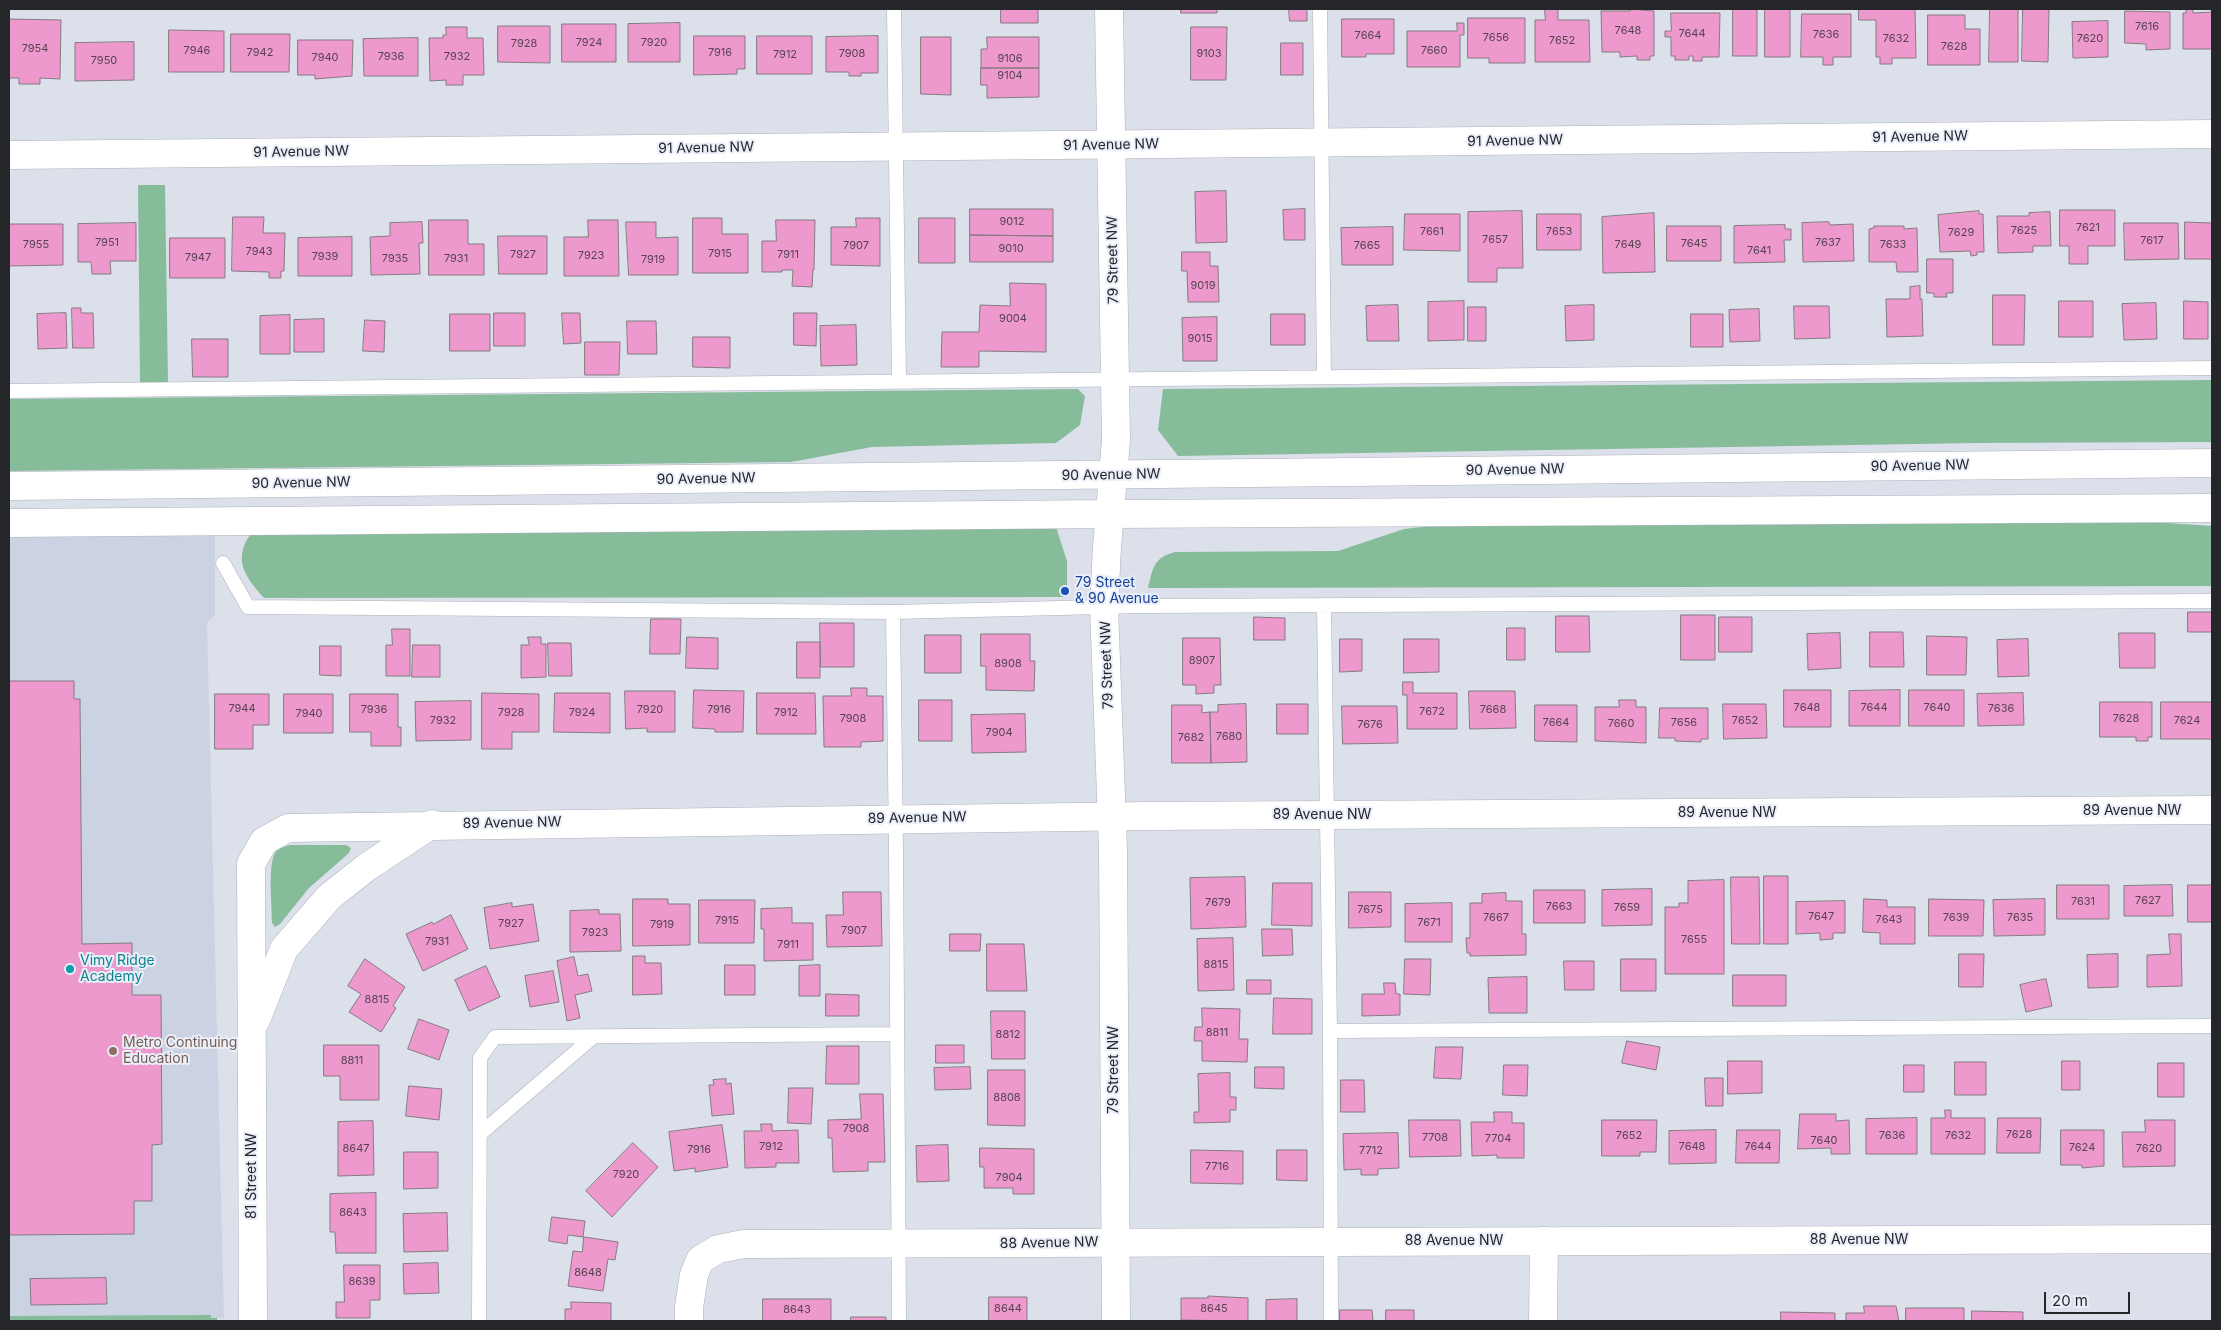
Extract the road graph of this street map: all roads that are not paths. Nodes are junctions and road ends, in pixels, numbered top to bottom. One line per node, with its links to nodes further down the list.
1 (894, 9): 7 (lane)
2 (1109, 9): 6 (street, 79 Street NW)
3 (1320, 9): 5 (lane)
4 (2212, 134): 5 (street, 91 Avenue NW)
5 (1321, 143): 6 (street, 91 Avenue NW); 10 (lane)
6 (1110, 145): 7 (street, 91 Avenue NW); 11 (street, 79 Street NW)
7 (895, 146): 8 (street, 91 Avenue NW); 12 (lane)
8 (9, 155)
9 (2212, 368): 10 (lane)
10 (1324, 377): 11 (lane)
11 (1116, 380): 12 (lane); 15 (street, 79 Street NW)
12 (899, 381): 13 (lane)
13 (9, 391)
14 (2212, 463): 15 (street, 90 Avenue NW)
15 (1113, 475): 16 (street, 90 Avenue NW); 18 (street, 79 Street NW)
16 (9, 486)
17 (2212, 508): 18 (street)
18 (1110, 514): 19 (street); 23 (street, 79 Street NW)
19 (9, 523)
20 (222, 563): 24 (lane)
21 (2212, 601): 22 (lane)
22 (1324, 605): 23 (lane); 26 (lane)
23 (1104, 607): 24 (lane); 27 (street, 79 Street NW)
24 (893, 612): 28 (lane)
25 (2212, 810): 26 (street, 89 Avenue NW)
26 (1326, 815): 27 (street, 89 Avenue NW); 33 (lane)
27 (1112, 816): 28 (street, 89 Avenue NW); 40 (street, 79 Street NW)
28 (896, 818): 29 (street, 89 Avenue NW); 34 (lane)
29 (432, 824): 30 (street, 89 Avenue NW); 32 (street, 81 Street NW)
30 (264, 840): 32 (street, 81 Street NW)
31 (2212, 1026): 33 (lane)
32 (251, 1031): 42 (street, 81 Street NW)
33 (1330, 1031): 39 (lane)
34 (896, 1034): 35 (lane); 41 (lane)
35 (593, 1036): 36 (lane); 36 (lane)
36 (480, 1134): 43 (lane)
37 (2212, 1239): 38 (street, 88 Avenue NW)
38 (1544, 1241): 39 (street, 88 Avenue NW); 48 (street)
39 (1330, 1242): 40 (street, 88 Avenue NW); 47 (lane)
40 (1116, 1243): 41 (street, 88 Avenue NW); 46 (street, 79 Street NW)
41 (898, 1244): 44 (street, 88 Avenue NW); 45 (lane)
42 (253, 1321)
43 (479, 1321)
44 (689, 1321)
45 (899, 1321)
46 (1116, 1321)
47 (1331, 1321)
48 (1543, 1321)

